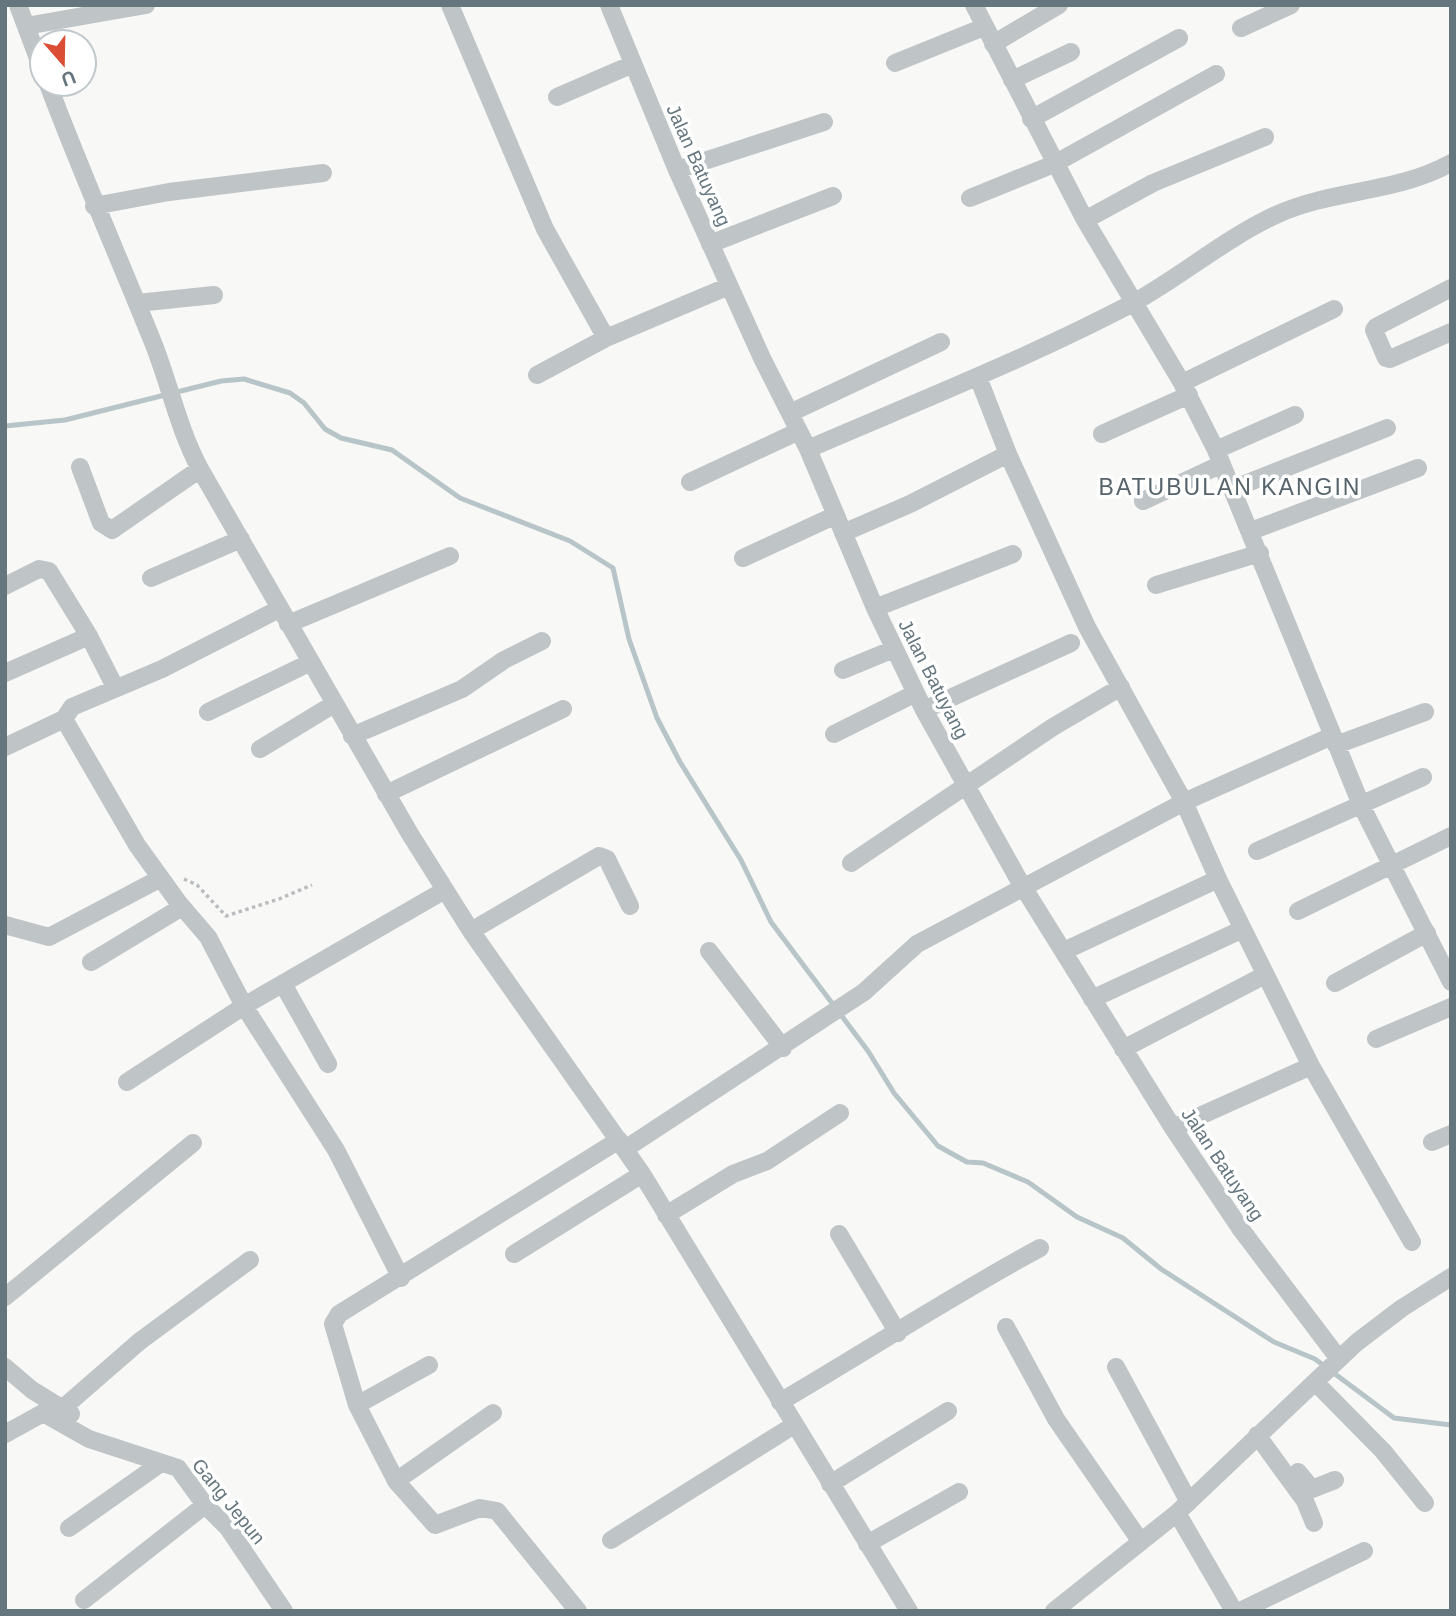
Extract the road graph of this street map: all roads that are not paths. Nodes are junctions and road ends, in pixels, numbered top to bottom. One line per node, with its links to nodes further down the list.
1 (18, 5): 8 (street)
2 (146, 5): 8 (street)
3 (450, 5): 40 (street)
4 (609, 5): 16 (street, Jalan Batuyang)
5 (974, 5): 9 (street)
6 (1059, 5): 13 (street)
7 (1291, 5): 10 (street)
8 (26, 26): 11 (street)
9 (984, 27): 13 (street); 15 (street)
10 (1241, 28)
11 (28, 31)
12 (1179, 38): 21 (street)
13 (993, 44): 18 (street)
14 (1072, 52): 18 (street)
15 (895, 63)
16 (633, 64): 19 (street); 26 (street, Jalan Batuyang)
17 (1216, 74): 25 (street)
18 (1012, 80): 21 (street)
19 (557, 97)
20 (53, 98): 30 (street)
21 (1031, 119): 25 (street)
22 (824, 122): 26 (street)
23 (1265, 137): 31 (street)
24 (1451, 163): 36 (street)
25 (1055, 164): 29 (street); 31 (street)
26 (677, 170): 32 (street, Jalan Batuyang)
27 (323, 173): 30 (street)
28 (833, 196): 32 (street)
29 (970, 198)
30 (94, 206): 37 (street)
31 (1085, 220): 36 (street)
32 (710, 244): 33 (street, Jalan Batuyang)
33 (729, 286): 40 (street); 45 (street, Jalan Batuyang)
34 (1451, 288): 39 (street)
35 (214, 295): 37 (street)
36 (1135, 301): 43 (street); 44 (street)
37 (137, 303): 55 (street)
38 (1334, 309): 44 (street)
39 (1451, 332)
40 (606, 338): 42 (street)
41 (941, 342): 45 (street)
42 (537, 374)
43 (978, 377): 50 (street); 51 (street)
44 (1186, 389): 49 (street); 52 (street)
45 (790, 413): 48 (street, Jalan Batuyang)
46 (1295, 415): 52 (street)
47 (1387, 428): 57 (street)
48 (799, 430): 50 (street, Jalan Batuyang); 56 (street)
49 (1102, 434)
50 (808, 449): 59 (street, Jalan Batuyang)
51 (1008, 454): 61 (street); 80 (street)
52 (1219, 457): 57 (street); 58 (street)
53 (80, 467): 55 (street)
54 (1418, 468): 60 (street)
55 (200, 470): 62 (street)
56 (690, 482)
57 (1232, 489): 60 (street)
58 (1143, 500)
59 (836, 515): 61 (street, Jalan Batuyang); 66 (street)
60 (1251, 531): 63 (street)
61 (843, 533): 70 (street, Jalan Batuyang)
62 (241, 539): 67 (street); 71 (street)
63 (1261, 553): 68 (street); 90 (street)
64 (1013, 554): 70 (street)
65 (450, 556): 71 (street)
66 (743, 558)
67 (151, 579)
68 (1156, 585)
69 (5, 586): 72 (street)
70 (875, 608): 75 (street, Jalan Batuyang)
71 (283, 617): 76 (street); 79 (street)
72 (89, 636): 78 (street); 79 (street)
73 (542, 641): 89 (street)
74 (1070, 643): 84 (street)
75 (894, 649): 77 (street); 81 (street, Jalan Batuyang)
76 (309, 663): 82 (street); 85 (street)
77 (843, 670)
78 (5, 673)
79 (115, 687): 87 (street)
80 (1121, 687): 94 (street); 96 (street)
81 (916, 693): 84 (street, Jalan Batuyang); 88 (street)
82 (334, 704): 89 (street); 92 (street)
83 (564, 709): 95 (street)
84 (924, 710): 94 (street, Jalan Batuyang)
85 (208, 712)
86 (1425, 712): 90 (street)
87 (64, 719): 91 (street); 102 (street)
88 (834, 734)
89 (352, 736): 95 (street)
90 (1334, 741): 96 (street); 97 (street)
91 (5, 747)
92 (260, 749)
93 (1423, 777): 97 (street)
94 (966, 785): 100 (street); 104 (street, Jalan Batuyang)
95 (386, 794): 105 (street)
96 (1184, 802): 103 (street); 104 (street)
97 (1362, 807): 99 (street); 101 (street)
98 (1451, 836): 101 (street)
99 (1257, 852)
100 (851, 863)
101 (1392, 864): 108 (street); 112 (street)
102 (156, 871): 107 (street); 109 (street)
103 (1218, 879): 110 (street); 114 (street)
104 (1024, 888): 114 (street, Jalan Batuyang); 125 (street)
105 (445, 890): 111 (street); 120 (street)
106 (630, 906): 111 (street)
107 (182, 907): 116 (street); 122 (street)
108 (1298, 911)
109 (5, 925)
110 (1243, 929): 117 (street); 121 (street)
111 (471, 931): 135 (street)
112 (1427, 933): 115 (street); 119 (street)
113 (709, 951): 125 (street)
114 (1064, 951): 121 (street, Jalan Batuyang)
115 (1444, 953): 118 (street)
116 (91, 962)
117 (1265, 975): 126 (street); 128 (street)
118 (1451, 982)
119 (1335, 983)
120 (284, 984): 122 (street); 127 (street)
121 (1092, 999): 126 (street, Jalan Batuyang)
122 (244, 1006): 129 (street); 144 (street)
123 (1451, 1007): 124 (street)
124 (1376, 1039)
125 (783, 1048): 135 (street)
126 (1123, 1049): 131 (street, Jalan Batuyang)
127 (328, 1064)
128 (1311, 1066): 131 (street); 139 (street)
129 (127, 1082)
130 (840, 1112): 137 (street)
131 (1173, 1128): 146 (street, Jalan Batuyang)
132 (1451, 1134): 133 (street)
133 (1432, 1142)
134 (193, 1143): 145 (street)
135 (622, 1145): 136 (street); 144 (street)
136 (642, 1174): 137 (street); 141 (street)
137 (666, 1215): 155 (street)
138 (839, 1234): 148 (street)
139 (1412, 1242)
140 (1040, 1248): 148 (street)
141 (514, 1254)
142 (250, 1260): 157 (street)
143 (1451, 1277): 149 (street)
144 (401, 1278): 156 (street)
145 (5, 1297)
146 (1312, 1324): 149 (street, Jalan Batuyang); 150 (street, Jalan Batuyang)
147 (1006, 1327): 175 (street)
148 (898, 1333): 155 (street)
149 (1356, 1343): 150 (street)
150 (1336, 1362): 154 (street)
151 (429, 1365): 156 (street)
152 (5, 1367): 157 (street)
153 (1116, 1367): 171 (street)
154 (1317, 1381): 162 (street); 169 (street)
155 (780, 1402): 160 (street)
156 (357, 1405): 166 (street)
157 (63, 1408): 161 (street)
158 (948, 1411): 167 (street)
159 (493, 1413): 166 (street)
160 (794, 1424): 167 (street); 174 (street)
161 (74, 1428): 163 (street, Gang Jepun); 164 (street, Gang Jepun)
162 (1261, 1431): 165 (street); 171 (street); 172 (street)
163 (5, 1434)
164 (161, 1463): 170 (street, Gang Jepun); 173 (street)
165 (1335, 1480)
166 (396, 1481): 181 (street)
167 (830, 1484): 176 (street)
168 (959, 1492): 176 (street)
169 (1425, 1503)
170 (205, 1505): 178 (street); 180 (street, Gang Jepun)
171 (1183, 1508): 175 (street); 179 (street)
172 (1314, 1523)
173 (69, 1528)
174 (611, 1539)
175 (1141, 1542): 183 (street)
176 (867, 1545): 182 (street)
177 (1364, 1550): 179 (street)
178 (84, 1600)
179 (1231, 1609)
180 (284, 1610)
181 (578, 1611)
182 (909, 1611)
183 (1054, 1611)

